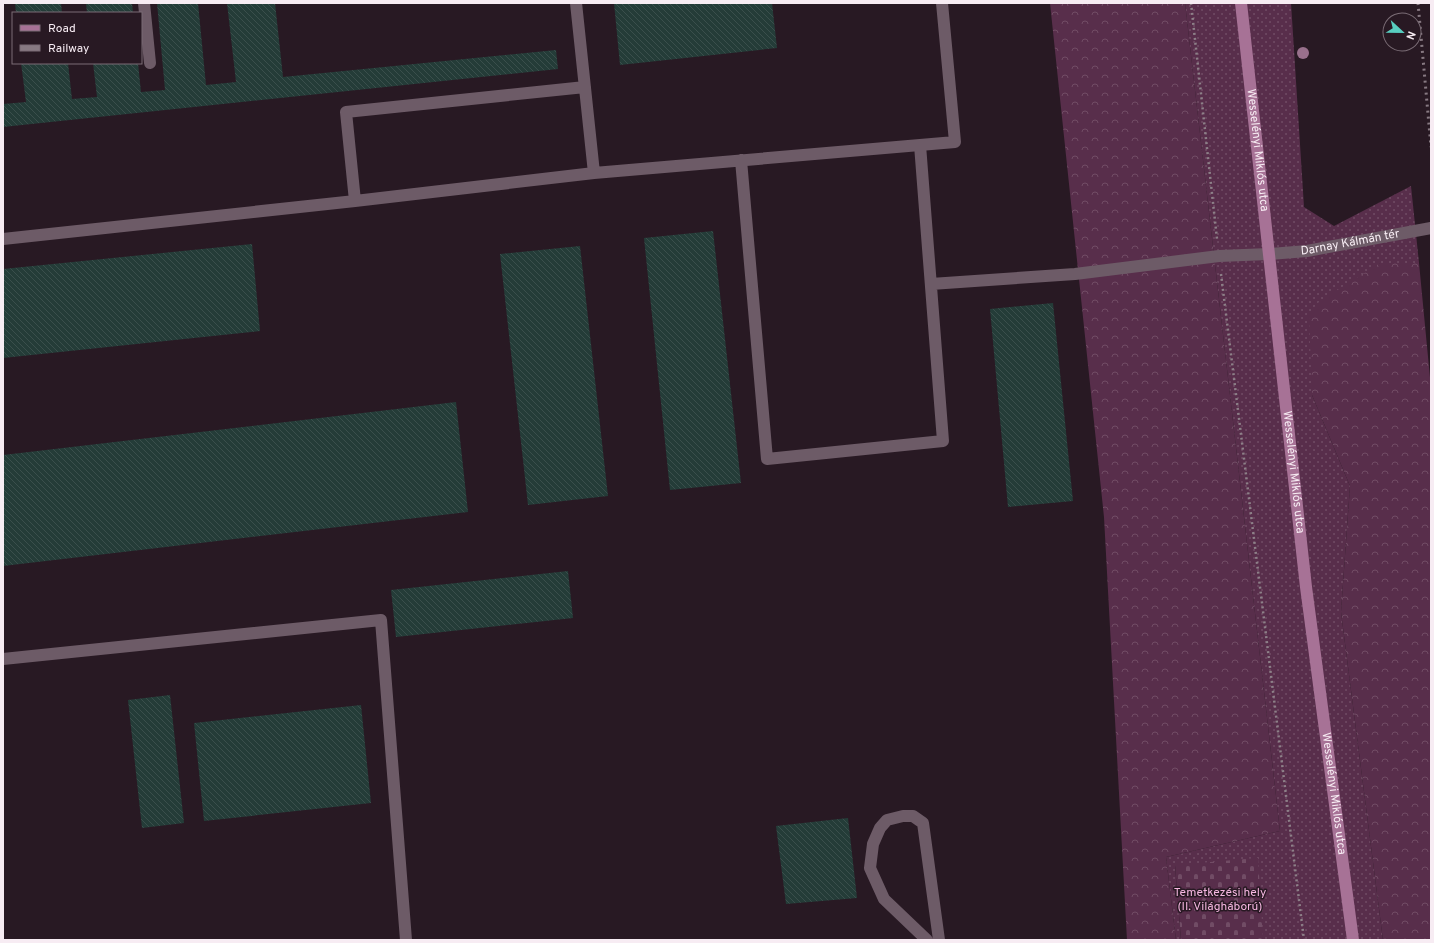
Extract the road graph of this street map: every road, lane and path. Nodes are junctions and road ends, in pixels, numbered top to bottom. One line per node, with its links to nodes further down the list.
1 (144, 3): 6 (street)
2 (576, 3): 7 (street)
3 (942, 3): 8 (street)
4 (1190, 3): 15 (path)
5 (1241, 3): 14 (main road, Wesselényi Miklós utca)
6 (150, 63)
7 (585, 87): 10 (street); 11 (street)
8 (920, 145): 9 (street); 16 (street)
9 (741, 160): 10 (street); 16 (street)
10 (594, 173): 11 (street)
11 (355, 201): 13 (street)
12 (1431, 228): 14 (street, Darnay Kálmán tér)
13 (3, 239)
14 (1269, 254): 15 (street, Darnay Kálmán tér); 22 (main road, Wesselényi Miklós utca)
15 (1219, 256): 16 (street, Darnay Kálmán tér); 21 (path)
16 (931, 284)
17 (3, 659): 18 (street)
18 (406, 940)
19 (927, 940): 20 (street)
20 (938, 940)
21 (1304, 940)
22 (1353, 940)

